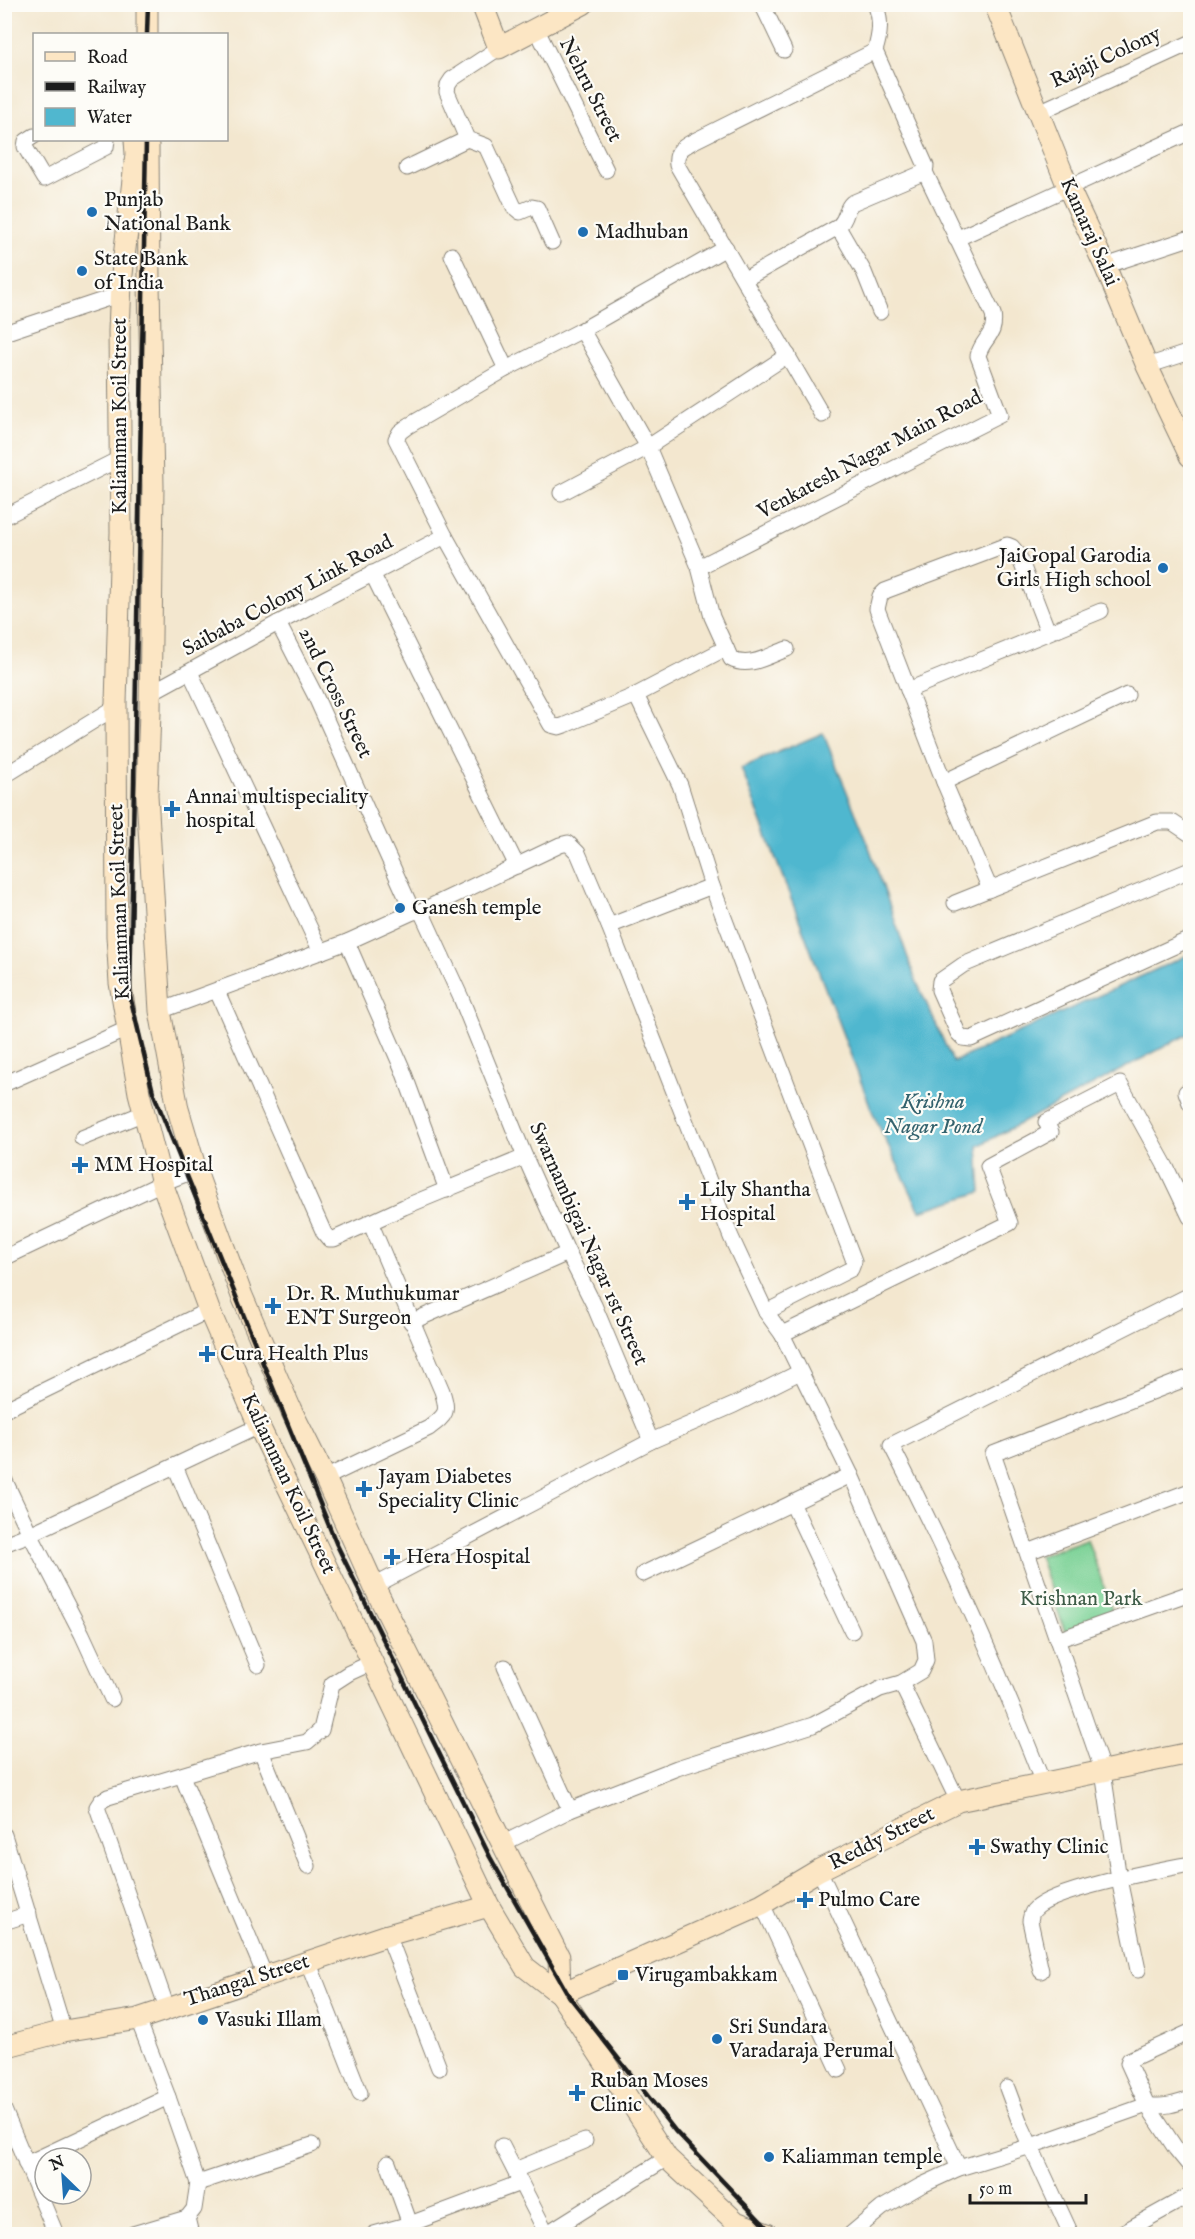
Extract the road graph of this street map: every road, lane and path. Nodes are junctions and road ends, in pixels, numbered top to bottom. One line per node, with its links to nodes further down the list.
1 (135, 4): 9 (main road)
2 (147, 4): 10 (main road)
3 (482, 4): 12 (main road)
4 (762, 4): 13 (street)
5 (875, 4): 14 (street)
6 (995, 4): 15 (main road, Kamaraj Salai)
7 (571, 7): 8 (main road)
8 (536, 28): 12 (main road); 23 (street, Nehru Street)
9 (135, 33)
10 (147, 33)
11 (1191, 43): 15 (street, Rajaji Colony)
12 (500, 48): 18 (street)
13 (784, 50)
14 (875, 51): 24 (street, Venkatesh Nagar Main Road); 30 (street)
15 (1039, 112): 25 (main road, Kamaraj Salai)
16 (1191, 132): 25 (street)
17 (33, 137): 19 (street)
18 (467, 139): 22 (street); 29 (street)
19 (107, 141)
20 (135, 141): 34 (main road, Kaliamman Koil Street)
21 (148, 141): 58 (main road, Kaliamman Koil Street)
22 (407, 168)
23 (606, 170)
24 (925, 172): 26 (street); 27 (street, Venkatesh Nagar Main Road)
25 (1068, 187): 27 (street); 32 (main road, Kamaraj Salai)
26 (838, 227): 33 (street); 35 (street)
27 (956, 238): 49 (street, Venkatesh Nagar Main Road)
28 (1191, 238): 32 (street)
29 (552, 242)
30 (726, 248): 33 (street); 36 (street)
31 (452, 255): 41 (street)
32 (1105, 266): 40 (main road, Kamaraj Salai)
33 (745, 279): 39 (street)
34 (121, 294): 37 (street); 45 (main road, Kaliamman Koil Street)
35 (880, 312)
36 (582, 330): 41 (street); 43 (street)
37 (4, 333)
38 (1191, 352): 40 (street)
39 (788, 354): 42 (street); 43 (street)
40 (1147, 366): 44 (main road, Kamaraj Salai)
41 (506, 369): 48 (street)
42 (822, 415)
43 (648, 447): 46 (street); 49 (street)
44 (1191, 456)
45 (119, 459): 47 (street); 61 (main road, Kaliamman Koil Street)
46 (561, 493)
47 (4, 517)
48 (445, 536): 50 (street, Saibaba Colony Link Road); 59 (street)
49 (699, 567): 54 (street)
50 (372, 573): 52 (street, Saibaba Colony Link Road); 65 (street)
51 (1101, 611): 53 (street)
52 (278, 623): 56 (street, Saibaba Colony Link Road); 70 (street, 2nd Cross Street)
53 (1048, 632): 57 (street); 57 (street)
54 (726, 648): 55 (street); 59 (street)
55 (787, 649)
56 (190, 672): 58 (street, Saibaba Colony Link Road); 74 (street)
57 (908, 690): 63 (street)
58 (150, 693): 76 (main road, Kaliamman Koil Street)
59 (636, 695): 67 (street)
60 (1127, 695): 63 (street)
61 (116, 707): 62 (street); 77 (main road, Kaliamman Koil Street)
62 (4, 776)
63 (944, 782): 68 (street)
64 (1191, 834): 68 (street)
65 (517, 866): 70 (street); 71 (street)
66 (1191, 870): 72 (street)
67 (712, 886): 71 (street); 92 (street)
68 (990, 889): 69 (street)
69 (955, 903)
70 (417, 912): 73 (street); 78 (street, 2nd Cross Street)
71 (609, 926): 92 (street)
72 (1191, 939)
73 (347, 942): 74 (street); 85 (street)
74 (321, 952): 75 (street)
75 (217, 991): 76 (street); 87 (street)
76 (160, 1011): 83 (main road, Kaliamman Koil Street)
77 (127, 1029): 79 (street); 80 (main road, Kaliamman Koil Street)
78 (488, 1064): 82 (street, Swarnambigai Nagar 1st Street)
79 (4, 1084)
80 (144, 1113): 81 (street); 84 (main road, Kaliamman Koil Street)
81 (82, 1138)
82 (525, 1157): 85 (street); 88 (street, Swarnambigai Nagar 1st Street)
83 (196, 1170): 84 (street); 102 (main road, Kaliamman Koil Street)
84 (162, 1183): 89 (street); 91 (main road, Kaliamman Koil Street)
85 (447, 1190): 87 (street)
86 (1191, 1217): 94 (street)
87 (370, 1222): 93 (street)
88 (568, 1253): 93 (street); 99 (street, Swarnambigai Nagar 1st Street)
89 (4, 1258)
90 (1191, 1295): 123 (street)
91 (209, 1310): 97 (street); 98 (main road, Kaliamman Koil Street)
92 (766, 1312): 94 (street)
93 (411, 1322): 102 (street)
94 (782, 1334): 95 (street)
95 (800, 1372): 99 (street); 101 (street)
96 (1191, 1377): 108 (street)
97 (4, 1410)
98 (259, 1426): 100 (street); 114 (main road, Kaliamman Koil Street)
99 (651, 1441): 110 (street)
100 (176, 1466): 106 (street); 115 (street)
101 (851, 1475): 105 (street); 117 (street)
102 (325, 1478): 110 (main road, Kaliamman Koil Street)
103 (4, 1479): 106 (street)
104 (1191, 1491): 108 (street)
105 (792, 1503): 109 (street); 112 (street)
106 (30, 1534): 107 (street); 118 (street)
107 (4, 1544)
108 (1028, 1552): 113 (street)
109 (643, 1574)
110 (374, 1586): 127 (main road, Kaliamman Koil Street)
111 (1191, 1593): 113 (street)
112 (852, 1631)
113 (1057, 1640): 121 (street)
114 (373, 1662): 119 (street); 133 (main road, Kaliamman Koil Street)
115 (258, 1665)
116 (505, 1666): 125 (street)
117 (901, 1683): 124 (street); 125 (street)
118 (112, 1699)
119 (261, 1751): 122 (street); 129 (street)
120 (1191, 1753): 121 (main road, Reddy Street)
121 (1103, 1772): 123 (main road, Reddy Street); 131 (street)
122 (182, 1776): 140 (street); 142 (street)
123 (1043, 1783): 124 (main road, Reddy Street)
124 (958, 1801): 130 (main road, Reddy Street)
125 (570, 1809): 127 (street)
126 (4, 1835): 134 (street)
127 (504, 1843): 141 (main road, Kaliamman Koil Street)
128 (1191, 1864): 131 (street)
129 (308, 1866)
130 (819, 1870): 132 (main road, Reddy Street); 163 (street)
131 (1119, 1879): 138 (street); 139 (street)
132 (762, 1904): 141 (main road, Reddy Street); 148 (street)
133 (489, 1906): 136 (main road, Thangal Street); 141 (main road, Kaliamman Koil Street)
134 (29, 1914): 135 (street); 144 (street)
135 (4, 1922)
136 (388, 1935): 137 (main road, Thangal Street); 147 (street)
137 (308, 1961): 140 (main road, Thangal Street); 150 (street)
138 (1137, 1970)
139 (1041, 1971)
140 (265, 1976): 142 (main road, Thangal Street)
141 (560, 1994): 159 (main road, Kaliamman Koil Street)
142 (167, 2007): 143 (main road, Thangal Street)
143 (138, 2019): 144 (main road, Thangal Street); 151 (street)
144 (64, 2031): 146 (main road, Thangal Street)
145 (1191, 2032): 153 (street)
146 (4, 2047)
147 (439, 2068)
148 (839, 2070)
149 (1007, 2088): 158 (street)
150 (360, 2092)
151 (168, 2097): 161 (street); 165 (street)
152 (1191, 2099): 153 (street)
153 (1148, 2105): 158 (street); 162 (street)
154 (4, 2110): 161 (street)
155 (585, 2141): 164 (street)
156 (312, 2145): 165 (street)
157 (502, 2146): 164 (street)
158 (1031, 2146): 163 (street); 176 (street)
159 (667, 2158): 169 (street); 174 (main road, Kaliamman Koil Street)
160 (388, 2163): 168 (street)
161 (26, 2164): 170 (street)
162 (1191, 2166)
163 (959, 2168): 175 (street)
164 (517, 2177): 168 (street); 169 (street)
165 (198, 2183): 167 (street)
166 (1191, 2195): 177 (street)
167 (187, 2218): 171 (street); 172 (street)
168 (410, 2224): 173 (street)
169 (546, 2234)
170 (56, 2235)
171 (133, 2235)
172 (191, 2235)
173 (374, 2235)
174 (766, 2235)
175 (851, 2235)
176 (1071, 2235)
177 (1120, 2235)

